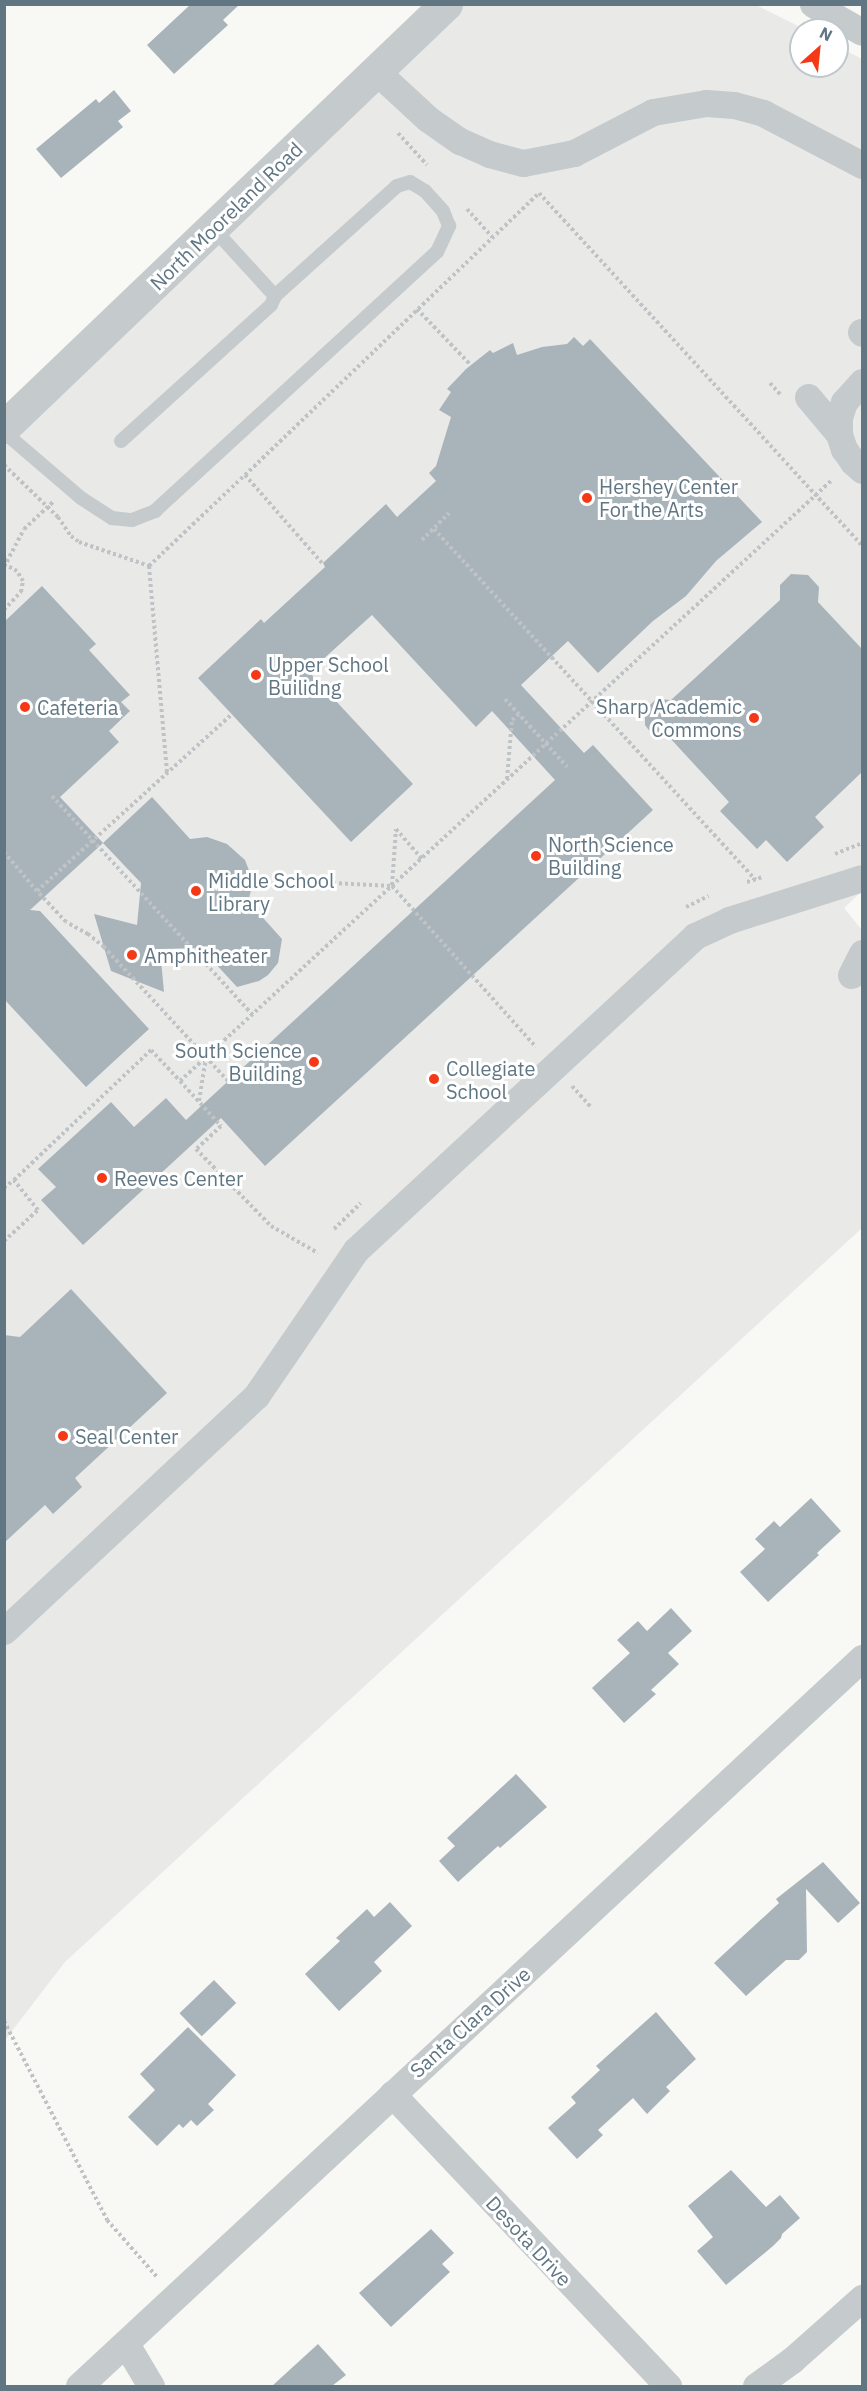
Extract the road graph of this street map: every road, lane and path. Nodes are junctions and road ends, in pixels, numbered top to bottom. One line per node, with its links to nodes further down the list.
1 (446, 4): 4 (street, North Mooreland Road)
2 (813, 4): 3 (street)
3 (862, 32)
4 (377, 72): 5 (street); 6 (street, North Mooreland Road)
5 (862, 165)
6 (213, 228): 7 (lane); 12 (street, North Mooreland Road)
7 (275, 296): 15 (lane); 19 (lane)
8 (417, 309): 9 (path); 18 (path); 20 (path)
9 (470, 364)
10 (862, 382): 14 (street)
11 (808, 397): 14 (street)
12 (4, 427)
13 (4, 432): 19 (lane)
14 (839, 434): 17 (street)
15 (121, 441)
16 (4, 465): 21 (path)
17 (862, 470)
18 (245, 475): 26 (path); 28 (path)
19 (68, 487): 21 (path)
20 (816, 495): 25 (path); 31 (path)
21 (47, 507): 27 (path); 28 (path)
22 (449, 513): 23 (path)
23 (434, 529): 24 (path); 31 (path)
24 (422, 540)
25 (862, 545)
26 (322, 563)
27 (5, 566): 29 (path)
28 (149, 566): 36 (path)
29 (4, 610)
30 (505, 699): 33 (path)
31 (592, 702): 34 (path); 46 (path)
32 (232, 714): 36 (path)
33 (519, 714): 34 (path); 37 (path)
34 (546, 744): 35 (path); 37 (path)
35 (567, 767)
36 (168, 773): 39 (path)
37 (507, 780): 41 (path)
38 (52, 796): 39 (path)
39 (93, 840): 45 (path); 47 (path)
40 (4, 852): 45 (path)
41 (422, 859): 44 (path); 44 (path)
42 (237, 878): 44 (path)
43 (862, 878): 46 (street)
44 (392, 886): 47 (path); 49 (path)
45 (37, 891): 48 (path)
46 (768, 908): 49 (street)
47 (253, 1015): 48 (path)
48 (206, 1057): 50 (path); 51 (path); 52 (path)
49 (554, 1066): 53 (path); 58 (street)
50 (180, 1081): 52 (path); 54 (path)
51 (228, 1081)
52 (199, 1102): 57 (path)
53 (592, 1108)
54 (14, 1180): 55 (path); 56 (path)
55 (4, 1188)
56 (4, 1241)
57 (318, 1253)
58 (4, 1631)
59 (862, 1659): 61 (street, Santa Clara Drive)
60 (4, 2021): 62 (path)
61 (392, 2094): 62 (street, Santa Clara Drive); 67 (street, Desota Drive)
62 (175, 2298): 64 (street, Santa Clara Drive)
63 (862, 2298): 68 (street)
64 (126, 2344): 65 (street, Santa Clara Drive); 66 (street)
65 (79, 2386)
66 (151, 2386)
67 (668, 2386)
68 (756, 2386)

